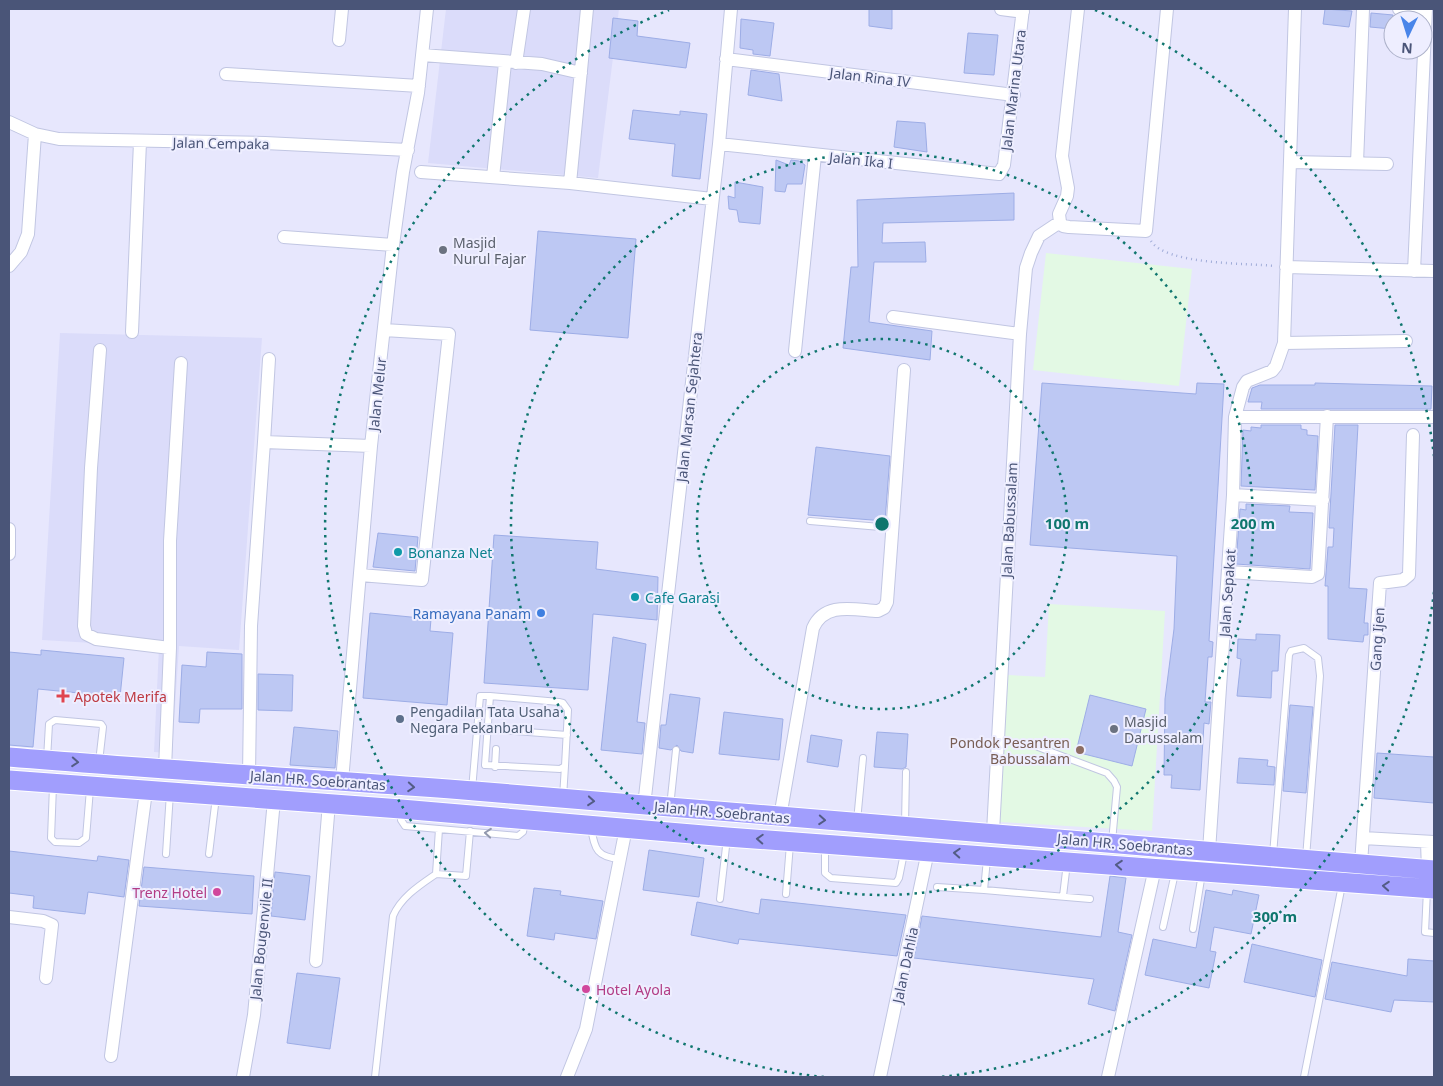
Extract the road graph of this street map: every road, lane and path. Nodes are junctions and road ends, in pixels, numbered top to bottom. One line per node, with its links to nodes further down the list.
1 (342, 9): 14 (street)
2 (427, 9): 15 (street, Jalan Melur)
3 (524, 9): 17 (street)
4 (587, 9): 18 (street)
5 (731, 9): 16 (street, Jalan Marsan Sejahtera)
6 (1001, 9): 13 (street)
7 (1078, 9): 36 (street)
8 (1167, 9): 37 (street)
9 (1296, 9): 28 (street, Jalan Sepakat)
10 (1363, 9): 29 (street)
11 (1399, 9): 12 (street)
12 (1426, 9): 42 (street)
13 (1023, 10): 21 (street, Jalan Marina Utara)
14 (339, 40)
15 (422, 54): 17 (street); 20 (street, Jalan Melur)
16 (726, 58): 21 (street, Jalan Rina IV); 25 (street, Jalan Marsan Sejahtera)
17 (511, 63): 18 (street); 33 (street)
18 (581, 73): 34 (street)
19 (226, 74): 20 (street)
20 (419, 86): 26 (street, Jalan Melur)
21 (1014, 95): 31 (street, Jalan Marina Utara)
22 (9, 122): 23 (street, Jalan Cempaka)
23 (34, 134): 24 (street, Jalan Cempaka); 40 (street)
24 (140, 142): 26 (street, Jalan Cempaka); 46 (street)
25 (719, 144): 27 (street, Jalan Ika I); 35 (street, Jalan Marsan Sejahtera)
26 (408, 150): 39 (street, Jalan Melur)
27 (815, 155): 31 (street, Jalan Ika I); 51 (street)
28 (1290, 162): 29 (street); 41 (street, Jalan Sepakat)
29 (1357, 163): 30 (street)
30 (1386, 164)
31 (1002, 171)
32 (422, 172): 33 (street)
33 (493, 177): 34 (street)
34 (570, 183): 35 (street)
35 (712, 198): 96 (street, Jalan Marsan Sejahtera)
36 (1060, 222): 37 (street); 47 (street, Jalan Babussalam)
37 (1146, 231): 41 (path)
38 (284, 236): 39 (street)
39 (393, 245): 45 (street, Jalan Melur)
40 (9, 266)
41 (1286, 267): 42 (street); 49 (street, Jalan Sepakat)
42 (1414, 271): 43 (street)
43 (1434, 271)
44 (892, 317): 47 (street)
45 (384, 330): 60 (street, Jalan Melur); 68 (street)
46 (132, 332)
47 (1020, 334): 108 (street, Jalan Babussalam)
48 (1406, 341): 49 (street)
49 (1284, 343): 57 (street, Jalan Sepakat)
50 (100, 350): 69 (street)
51 (795, 351)
52 (269, 359): 59 (street)
53 (181, 363): 69 (street)
54 (904, 370): 64 (street)
55 (1327, 416): 56 (street); 57 (street); 62 (street)
56 (1434, 416)
57 (1235, 417): 61 (street, Jalan Sepakat)
58 (1414, 435): 110 (street, Gang Ijen)
59 (264, 442): 60 (street); 84 (street)
60 (371, 446): 68 (street, Jalan Melur)
61 (1233, 495): 62 (street); 67 (street, Jalan Sepakat)
62 (1323, 500): 67 (street)
63 (810, 522): 64 (lane)
64 (894, 528): 99 (street)
65 (9, 529): 66 (street)
66 (9, 554)
67 (1228, 572): 117 (street, Jalan Sepakat)
68 (360, 575): 86 (street, Jalan Melur)
69 (170, 648): 82 (street)
70 (490, 696): 71 (lane); 72 (lane); 90 (lane)
71 (487, 729): 72 (lane); 81 (lane)
72 (567, 735): 80 (lane)
73 (1038, 747): 114 (lane)
74 (496, 749): 81 (lane)
75 (676, 750): 97 (lane)
76 (9, 757): 78 (main road, Jalan HR. Soebrantas)
77 (863, 758): 101 (lane)
78 (47, 760): 79 (main road, Jalan HR. Soebrantas, one-way to 79); 79 (lane)
79 (99, 764): 82 (main road, Jalan HR. Soebrantas)
80 (565, 766): 81 (lane); 93 (lane)
81 (495, 767)
82 (165, 769): 84 (main road, Jalan HR. Soebrantas)
83 (906, 772): 103 (lane)
84 (249, 776): 86 (main road, Jalan HR. Soebrantas)
85 (9, 780): 87 (main road, Jalan HR. Soebrantas)
86 (342, 781): 90 (main road, Jalan HR. Soebrantas, one-way to 90)
87 (54, 783): 88 (main road, Jalan HR. Soebrantas); 88 (lane)
88 (91, 785): 89 (main road, Jalan HR. Soebrantas)
89 (146, 791): 91 (main road, Jalan HR. Soebrantas); 146 (street)
90 (472, 791): 93 (main road, Jalan HR. Soebrantas)
91 (170, 792): 92 (main road, Jalan HR. Soebrantas); 119 (lane)
92 (216, 796): 94 (main road, Jalan HR. Soebrantas); 120 (lane)
93 (563, 799): 96 (main road, Jalan HR. Soebrantas, one-way to 96)
94 (274, 800): 95 (main road, Jalan HR. Soebrantas); 147 (street, Jalan Bougenvile II)
95 (329, 803): 98 (main road, Jalan HR. Soebrantas); 144 (street)
96 (644, 806): 97 (main road, Jalan HR. Soebrantas)
97 (670, 808): 99 (main road, Jalan HR. Soebrantas)
98 (401, 809): 100 (main road, Jalan HR. Soebrantas); 106 (lane)
99 (780, 817): 101 (main road, Jalan HR. Soebrantas, one-way to 101)
100 (525, 819): 102 (main road, Jalan HR. Soebrantas); 107 (lane, one-way to 107)
101 (865, 823): 103 (main road, Jalan HR. Soebrantas); 115 (main road)
102 (590, 825): 104 (main road, Jalan HR. Soebrantas); 123 (lane)
103 (905, 826): 105 (main road, Jalan HR. Soebrantas)
104 (626, 828): 109 (main road, Jalan HR. Soebrantas); 123 (street)
105 (929, 828): 108 (main road, Jalan HR. Soebrantas); 118 (main road)
106 (440, 829): 107 (lane); 131 (lane)
107 (470, 831): 131 (lane)
108 (993, 832): 114 (main road, Jalan HR. Soebrantas)
109 (727, 837): 111 (main road, Jalan HR. Soebrantas, one-way to 109); 138 (lane)
110 (1363, 838): 112 (street); 126 (street, Gang Ijen)
111 (790, 841): 113 (main road, Jalan HR. Soebrantas); 136 (lane)
112 (1431, 842): 129 (street)
113 (825, 843): 115 (main road, Jalan HR. Soebrantas); 116 (lane)
114 (1112, 843): 117 (main road, Jalan HR. Soebrantas)
115 (870, 846): 116 (main road, Jalan HR. Soebrantas)
116 (904, 850): 118 (main road, Jalan HR. Soebrantas)
117 (1209, 851): 122 (main road, Jalan HR. Soebrantas)
118 (928, 852): 121 (main road, Jalan HR. Soebrantas, one-way to 118); 150 (street, Jalan Dahlia)
119 (166, 854)
120 (209, 854)
121 (988, 855): 125 (main road, Jalan HR. Soebrantas); 135 (lane)
122 (1273, 856): 124 (main road, Jalan HR. Soebrantas); 124 (lane)
123 (620, 859): 149 (street)
124 (1306, 859): 126 (main road, Jalan HR. Soebrantas)
125 (1067, 861): 127 (main road, Jalan HR. Soebrantas, one-way to 125); 137 (lane)
126 (1361, 864): 129 (main road, Jalan HR. Soebrantas)
127 (1156, 868): 128 (main road, Jalan HR. Soebrantas); 151 (street)
128 (1176, 869): 130 (main road, Jalan HR. Soebrantas); 141 (lane)
129 (1431, 870): 134 (main road)
130 (1202, 872): 132 (main road, Jalan HR. Soebrantas); 142 (lane)
131 (436, 874): 148 (lane)
132 (1342, 883): 134 (main road, Jalan HR. Soebrantas, one-way to 132); 152 (lane)
133 (937, 887): 135 (lane)
134 (1431, 889): 143 (lane)
135 (984, 890): 137 (lane)
136 (786, 894)
137 (1063, 896): 139 (lane)
138 (720, 899)
139 (1090, 899)
140 (9, 917): 145 (street)
141 (1163, 927)
142 (1192, 929)
143 (1434, 933)
144 (316, 961)
145 (46, 978)
146 (111, 1056)
147 (243, 1077)
148 (375, 1077)
149 (567, 1077)
150 (880, 1077)
151 (1108, 1077)
152 (1304, 1077)

